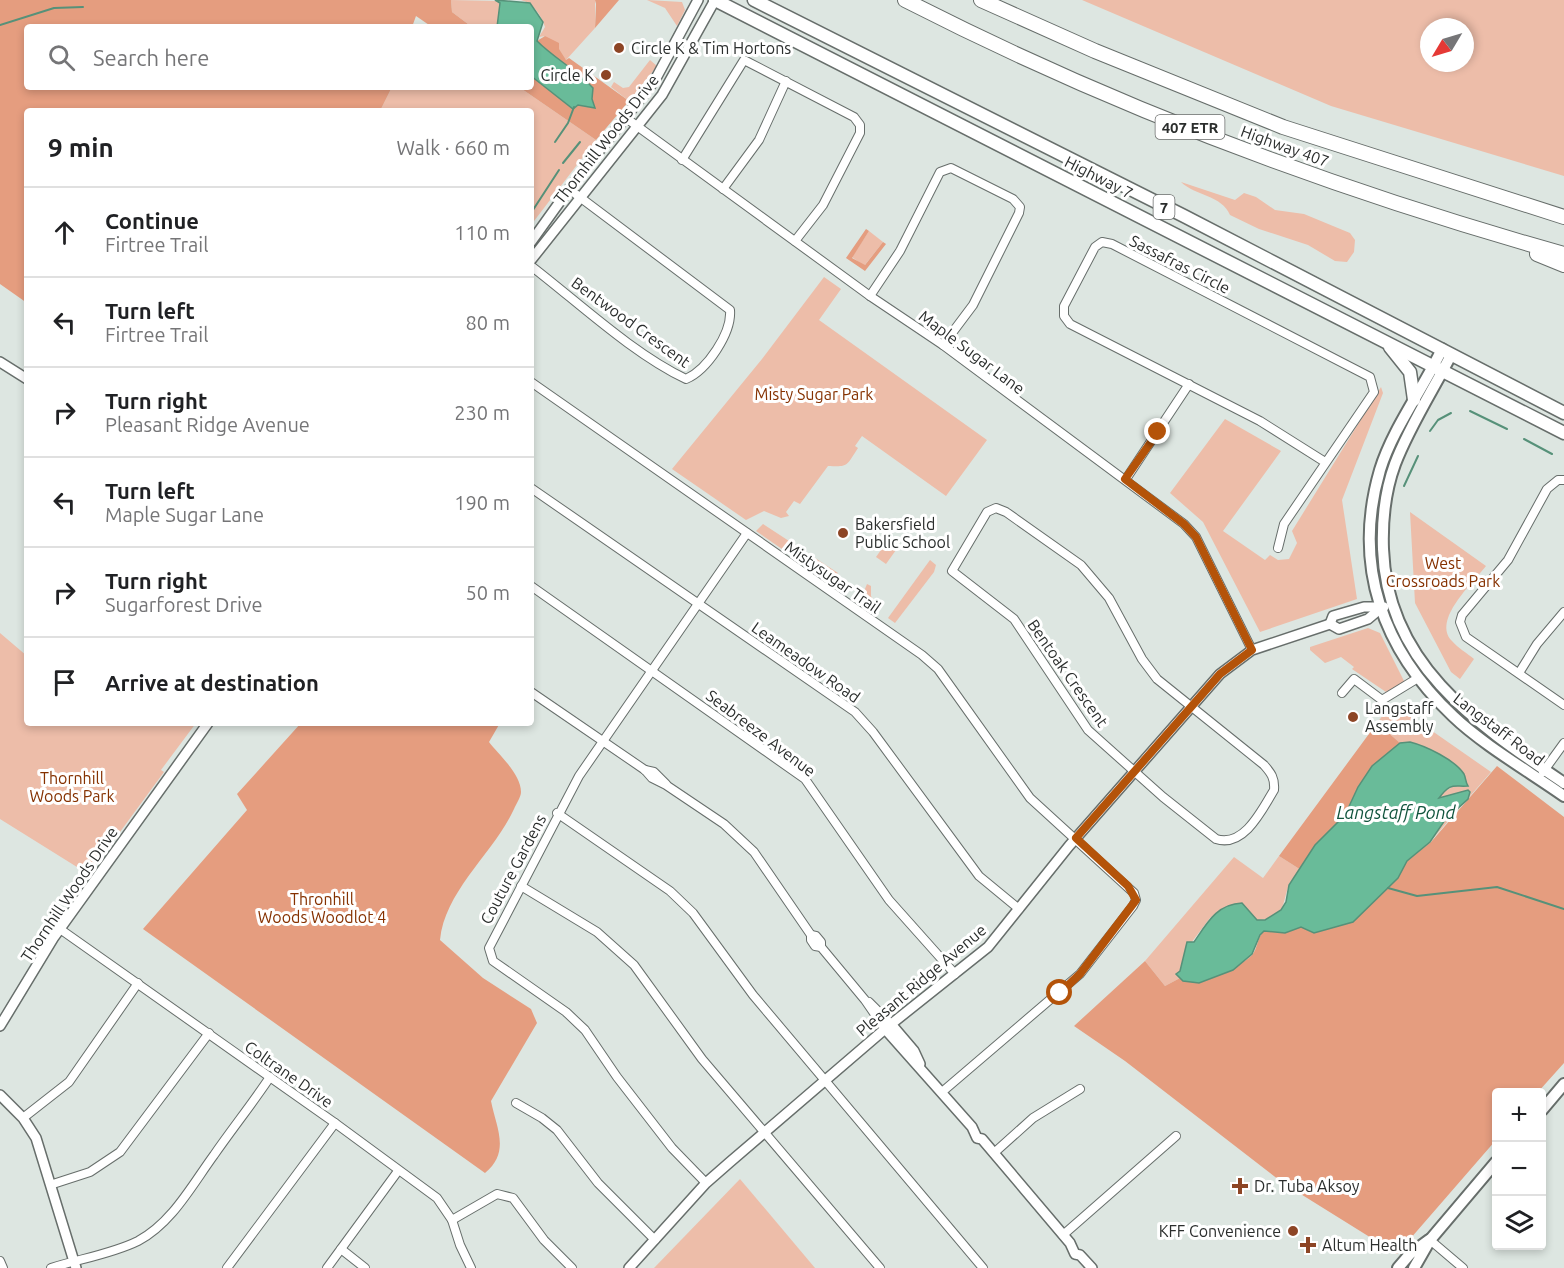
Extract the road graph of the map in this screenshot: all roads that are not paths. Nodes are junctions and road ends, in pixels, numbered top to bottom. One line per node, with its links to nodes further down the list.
1 (698, 0): 7 (street, Thornhill Woods Drive)
2 (715, 0): 8 (street, Thornhill Woods Drive); 22 (main road, Highway 7 / 7)
3 (754, 0): 24 (main road, Highway 7 / 7)
4 (905, 0): 14 (highway, Highway 407 / 407 ETR)
5 (981, 0): 13 (highway, Highway 407 / 407 ETR)
6 (786, 81): 9 (street); 11 (street); 16 (street)
7 (626, 118): 8 (street, Maple Sugar Lane); 10 (street, Thornhill Woods Drive)
8 (636, 127): 9 (street, Maple Sugar Lane); 12 (street, Thornhill Woods Drive)
9 (682, 160): 11 (street, Maple Sugar Lane)
10 (569, 189): 12 (street, Bentwood Crescent); 15 (street, Thornhill Woods Drive)
11 (723, 189): 16 (street, Maple Sugar Lane)
12 (580, 198): 18 (street, Thornhill Woods Drive); 20 (street, Bentwood Crescent)
13 (1564, 217)
14 (1483, 232): 17 (highway, Highway 407 / 407 ETR); 19 (highway)
15 (534, 238)
16 (795, 241): 21 (street, Maple Sugar Lane)
17 (1564, 254)
18 (534, 256)
19 (1564, 266)
20 (534, 268)
21 (870, 296): 23 (street, Maple Sugar Lane); 23 (street)
22 (1381, 338): 26 (main road, Highway 7 / 7); 30 (main road)
23 (943, 345): 34 (street, Maple Sugar Lane)
24 (1447, 352): 26 (main road, Langstaff Road); 31 (main road, Highway 7 / 7)
25 (0, 362): 27 (street)
26 (1438, 369): 30 (main road, Langstaff Road); 32 (main road, Highway 7 / 7); 41 (main road, Langstaff Road)
27 (24, 377)
28 (534, 384): 37 (street, Mistysugar Trail)
29 (1189, 384): 33 (street, Sassafras Circle); 33 (street, Sassafras Circle); 34 (street)
30 (1414, 400): 41 (main road, Langstaff Road)
31 (1564, 413)
32 (1564, 433)
33 (1325, 462): 38 (street, Sassafras Circle)
34 (1125, 479): 43 (street, Maple Sugar Lane)
35 (1564, 480): 45 (street)
36 (534, 490): 40 (street, Leameadow Road)
37 (747, 533): 40 (street, Couture Gardens); 59 (street, Mistysugar Trail)
38 (1278, 548)
39 (534, 588): 44 (street, Seabreeze Avenue)
40 (698, 603): 44 (street, Couture Gardens); 61 (street, Leameadow Road)
41 (1386, 607): 43 (street, Pleasant Ridge Avenue); 46 (main road, Langstaff Road); 55 (main road, Langstaff Road)
42 (1564, 612): 45 (street)
43 (1252, 650): 50 (street, Pleasant Ridge Avenue)
44 (651, 669): 52 (street, Couture Gardens); 63 (street, Seabreeze Avenue)
45 (1519, 673): 49 (street)
46 (1418, 678): 47 (street); 55 (main road, Langstaff Road)
47 (1342, 693)
48 (534, 694): 52 (street)
49 (1564, 705)
50 (1190, 707): 54 (street, Pleasant Ridge Avenue); 54 (street); 54 (street, Bentoak Crescent)
51 (206, 726): 62 (street, Thornhill Woods Drive)
52 (602, 741): 58 (street, Couture Gardens); 66 (street)
53 (1564, 743): 55 (street)
54 (1134, 773): 59 (street, Pleasant Ridge Avenue)
55 (1542, 774): 56 (main road, Langstaff Road); 57 (main road, Langstaff Road)
56 (1564, 783)
57 (1564, 796)
58 (557, 813): 60 (street, Couture Gardens); 69 (street)
59 (1076, 838): 61 (street, Pleasant Ridge Avenue); 72 (street, Mistysugar Trail)
60 (521, 886): 78 (street); 83 (street, Couture Gardens)
61 (1019, 909): 63 (street, Pleasant Ridge Avenue)
62 (60, 929): 64 (street, Coltrane Drive); 65 (street, Thornhill Woods Drive)
63 (955, 974): 66 (street, Pleasant Ridge Avenue)
64 (138, 983): 67 (street, Coltrane Drive); 76 (street)
65 (0, 1026)
66 (888, 1026): 69 (street, Pleasant Ridge Avenue); 72 (street)
67 (209, 1033): 68 (street, Coltrane Drive); 84 (street)
68 (270, 1077): 77 (street, Coltrane Drive); 91 (street)
69 (826, 1081): 78 (street, Pleasant Ridge Avenue); 101 (street)
70 (1564, 1084): 75 (main road)
71 (1080, 1089): 80 (street)
72 (942, 1092): 80 (street)
73 (0, 1095): 76 (street)
74 (516, 1103): 86 (street)
75 (1546, 1105)
76 (23, 1118): 84 (street)
77 (335, 1123): 82 (street, Coltrane Drive); 94 (street)
78 (765, 1132): 83 (street, Pleasant Ridge Avenue); 100 (street)
79 (1176, 1136): 87 (street)
80 (994, 1153): 87 (street)
81 (1492, 1168): 88 (main road)
82 (398, 1170): 85 (street, Coltrane Drive); 89 (street)
83 (706, 1183): 86 (street, Pleasant Ridge Avenue)
84 (52, 1184): 91 (street)
85 (452, 1220): 97 (street, Coltrane Drive); 98 (street)
86 (656, 1239): 99 (street, Pleasant Ridge Avenue)
87 (1067, 1239): 102 (street)
88 (1430, 1240): 103 (main road); 104 (main road); 105 (street)
89 (341, 1249): 95 (street); 96 (street)
90 (0, 1261): 92 (street)
91 (75, 1264): 93 (street)
92 (3, 1268)
93 (51, 1268)
94 (227, 1268)
95 (327, 1268)
96 (365, 1268)
97 (471, 1268)
98 (572, 1268)
99 (629, 1268)
100 (880, 1268)
101 (983, 1268)
102 (1092, 1268)
103 (1398, 1268)
104 (1414, 1268)
105 (1463, 1268)

